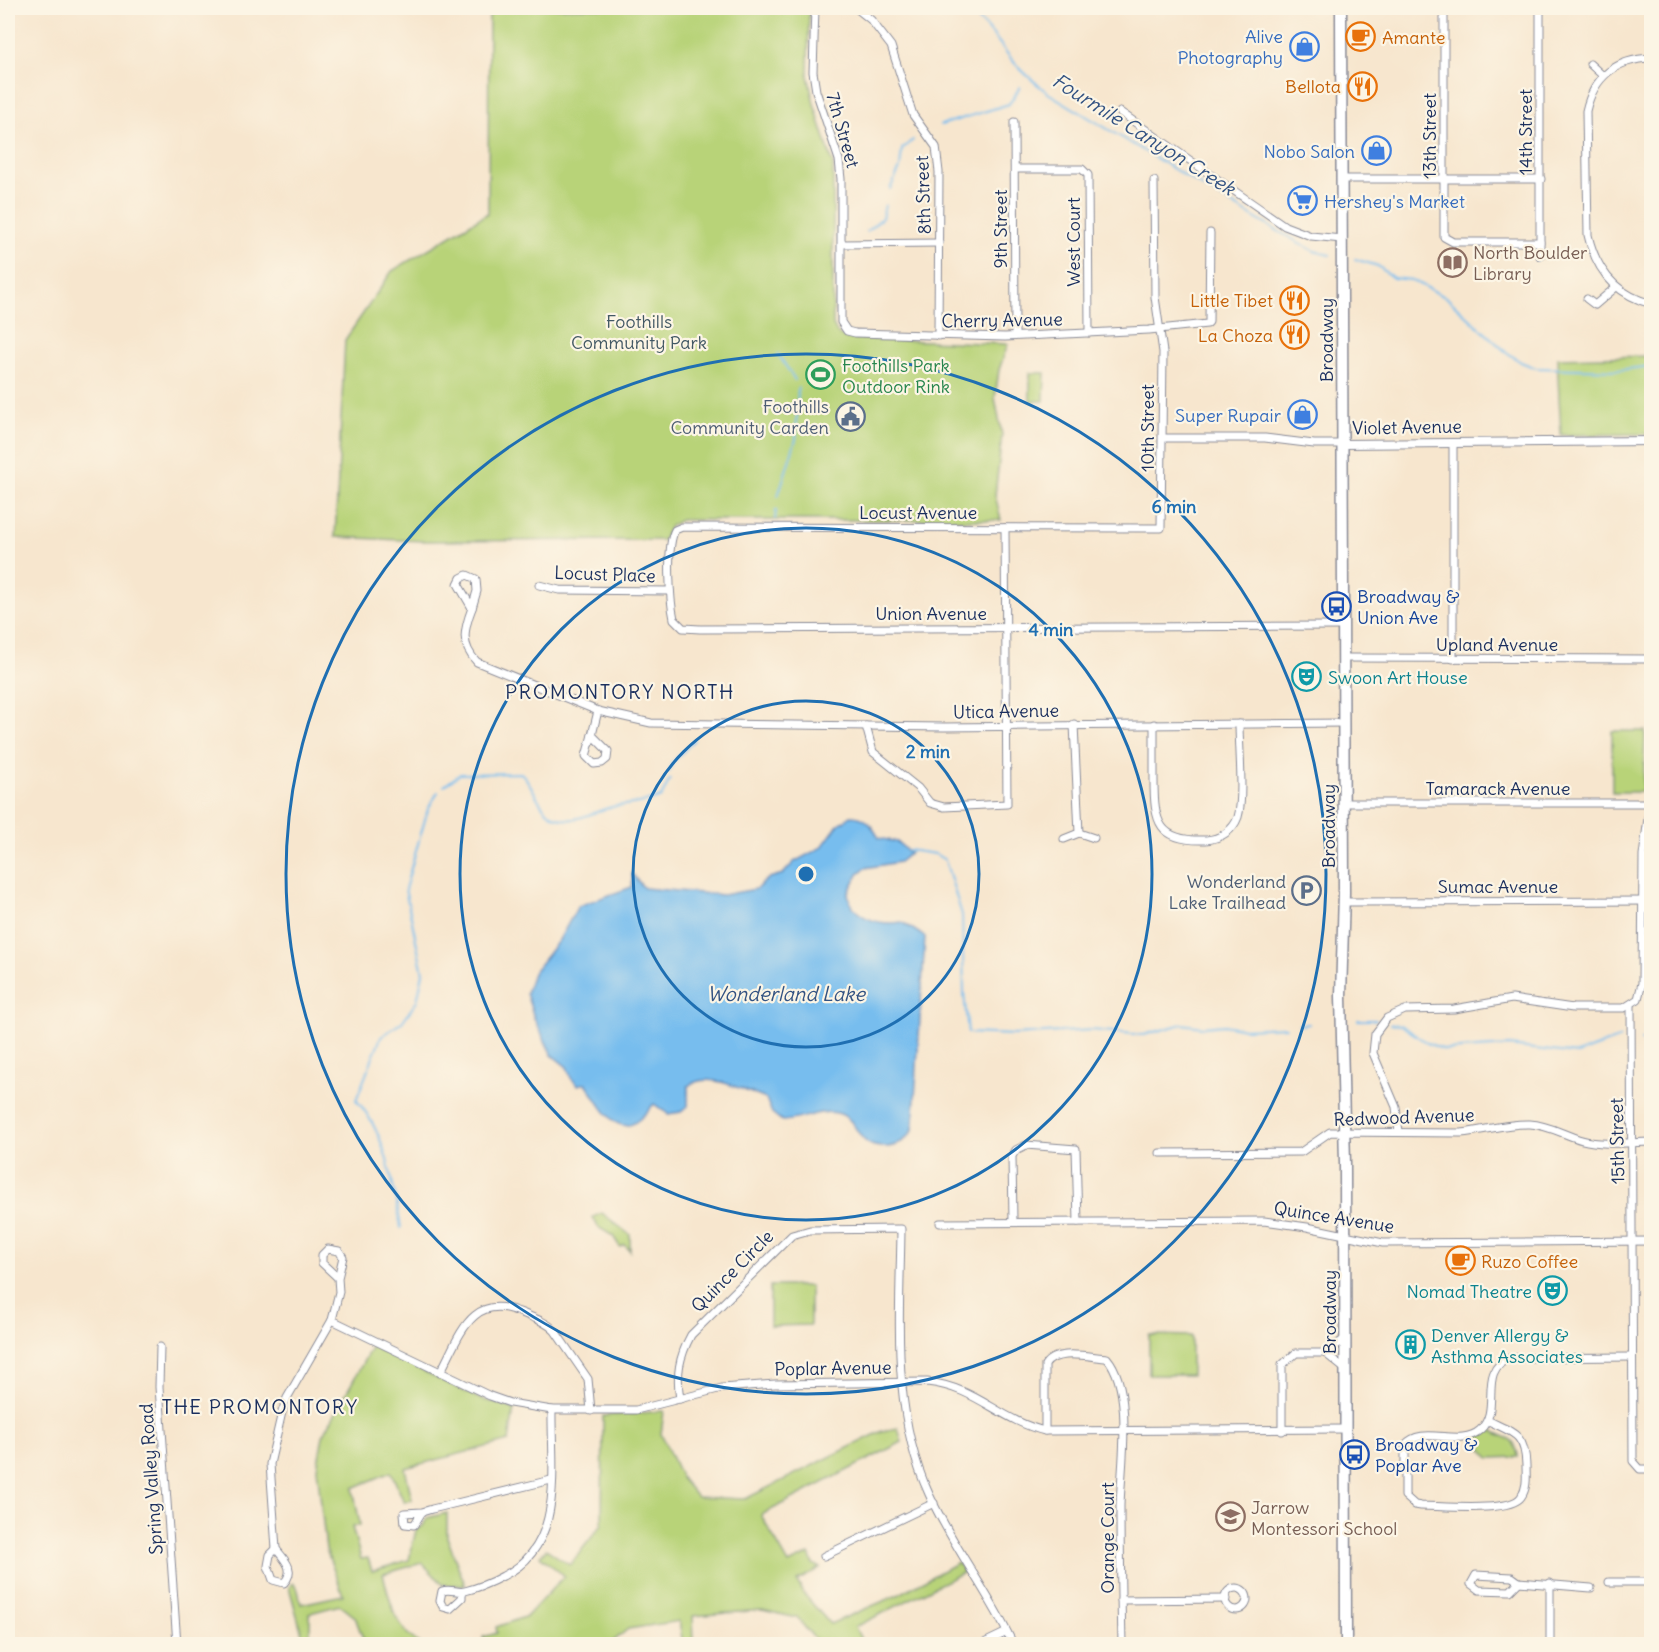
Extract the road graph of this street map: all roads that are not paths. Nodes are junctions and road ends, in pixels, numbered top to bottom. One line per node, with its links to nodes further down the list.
1 (815, 8): 20 (street, 7th Street)
2 (856, 8): 19 (street, 8th Street)
3 (1341, 8): 12 (main road, Broadway)
4 (1444, 8): 13 (street, 13th Street)
5 (1540, 8): 14 (street, 14th Street)
6 (1652, 58): 8 (street)
7 (1590, 64): 8 (street)
8 (1602, 75): 22 (street)
9 (1120, 112): 17 (street)
10 (1014, 122): 11 (street, 9th Street)
11 (1014, 169): 27 (street, West Court); 29 (street, 9th Street)
12 (1342, 179): 13 (street); 17 (main road, Broadway)
13 (1444, 179): 14 (street); 18 (street, 13th Street)
14 (1540, 179): 18 (street, 14th Street)
15 (1154, 181): 25 (street, 10th Street)
16 (1210, 232): 25 (street, Cherry Avenue)
17 (1342, 239): 33 (main road, Broadway)
18 (1540, 242): 21 (street, 14th Street)
19 (939, 243): 20 (street); 28 (street, 8th Street)
20 (842, 244): 26 (street, 7th Street)
21 (1540, 256)
22 (1616, 287): 23 (street); 24 (street)
23 (1587, 298)
24 (1652, 304)
25 (1158, 328): 27 (street, Cherry Avenue); 30 (street, 10th Street)
26 (847, 331): 28 (street, Cherry Avenue)
27 (1089, 333): 29 (street, Cherry Avenue)
28 (939, 336): 29 (street, Cherry Avenue)
29 (1016, 336)
30 (1163, 438): 33 (street, Violet Avenue); 35 (street, 10th Street)
31 (1652, 441): 32 (street, Violet Avenue)
32 (1453, 443): 33 (street, Violet Avenue); 42 (street)
33 (1343, 444): 39 (main road, Broadway)
34 (1005, 528): 35 (street, Locust Avenue); 37 (street, Locust Avenue); 40 (street)
35 (1161, 528)
36 (539, 585): 37 (street, Locust Place)
37 (670, 591): 40 (street, Union Avenue)
38 (472, 608): 44 (street)
39 (1342, 626): 40 (street, Union Avenue); 41 (main road, Broadway)
40 (1006, 628): 50 (street)
41 (1343, 658): 42 (street, Upland Avenue); 45 (main road, Broadway)
42 (1453, 659): 43 (street, Upland Avenue)
43 (1652, 659)
44 (598, 711): 49 (street, Utica Avenue); 51 (street)
45 (1344, 723): 48 (street, Utica Avenue); 52 (main road, Broadway)
46 (1074, 724): 47 (street, Utica Avenue); 50 (street, Utica Avenue); 54 (street)
47 (1154, 724): 48 (street, Utica Avenue); 48 (street)
48 (1239, 724)
49 (866, 726): 50 (street, Utica Avenue); 50 (street)
50 (1007, 726)
51 (592, 735)
52 (1344, 803): 53 (street, Tamarack Avenue); 59 (main road, Broadway)
53 (1651, 803): 57 (street, 15th Street)
54 (1079, 833): 55 (street); 56 (street)
55 (1094, 838)
56 (1064, 839)
57 (1643, 901): 58 (street, Sumac Avenue); 59 (street, Sumac Avenue); 60 (street, 15th Street)
58 (1652, 901)
59 (1344, 902): 61 (main road, Broadway)
60 (1631, 1006): 62 (street); 63 (street, 15th Street)
61 (1344, 1132): 62 (street, Redwood Avenue); 65 (street, Redwood Avenue); 69 (main road, Broadway)
62 (1399, 1132): 63 (street, Redwood Avenue)
63 (1632, 1142): 64 (street, Redwood Avenue); 70 (street, 15th Street)
64 (1652, 1142)
65 (1160, 1153)
66 (1013, 1222): 67 (street, Quince Avenue); 67 (street); 68 (street, Quince Avenue)
67 (1078, 1222): 69 (street, Quince Avenue)
68 (939, 1223)
69 (1345, 1235): 70 (street, Quince Avenue); 74 (main road, Broadway)
70 (1634, 1241): 71 (street, Quince Avenue); 77 (street, 15th Street)
71 (1652, 1241)
72 (338, 1278): 73 (street)
73 (332, 1320): 79 (street, Poplar Avenue); 93 (street)
74 (1346, 1338): 76 (street); 78 (main road, Broadway)
75 (160, 1347): 104 (street, Spring Valley Road)
76 (1325, 1353): 78 (street); 87 (street)
77 (1632, 1357): 84 (street); 89 (street, 15th Street)
78 (1346, 1370): 85 (main road, Broadway)
79 (440, 1373): 82 (street, Poplar Avenue); 83 (street)
80 (903, 1382): 81 (street, Poplar Avenue); 81 (street, Quince Circle); 86 (street, Poplar Avenue); 91 (street)
81 (681, 1399): 83 (street, Poplar Avenue)
82 (552, 1410): 83 (street, Poplar Avenue); 90 (street)
83 (591, 1411)
84 (1487, 1420): 84 (street)
85 (1346, 1430): 87 (street, Poplar Avenue); 110 (main road, Broadway)
86 (1046, 1431): 88 (street, Poplar Avenue); 88 (street, Orange Court)
87 (1282, 1431): 88 (street, Poplar Avenue)
88 (1124, 1432): 102 (street, Orange Court)
89 (1652, 1469)
90 (551, 1480): 92 (street); 100 (street)
91 (934, 1503): 94 (street); 103 (street)
92 (422, 1512)
93 (276, 1549): 93 (street)
94 (824, 1556)
95 (1519, 1582): 95 (street); 98 (street)
96 (1609, 1582): 97 (street)
97 (1652, 1582)
98 (1550, 1583): 99 (street); 111 (street)
99 (1591, 1588)
100 (462, 1592)
101 (1226, 1599): 102 (street)
102 (1121, 1600): 109 (street, Orange Court)
103 (1007, 1632): 107 (street); 108 (street)
104 (177, 1644)
105 (309, 1644): 106 (street)
106 (316, 1644)
107 (982, 1644)
108 (1013, 1644)
109 (1122, 1644)
110 (1346, 1644)
111 (1550, 1644)

